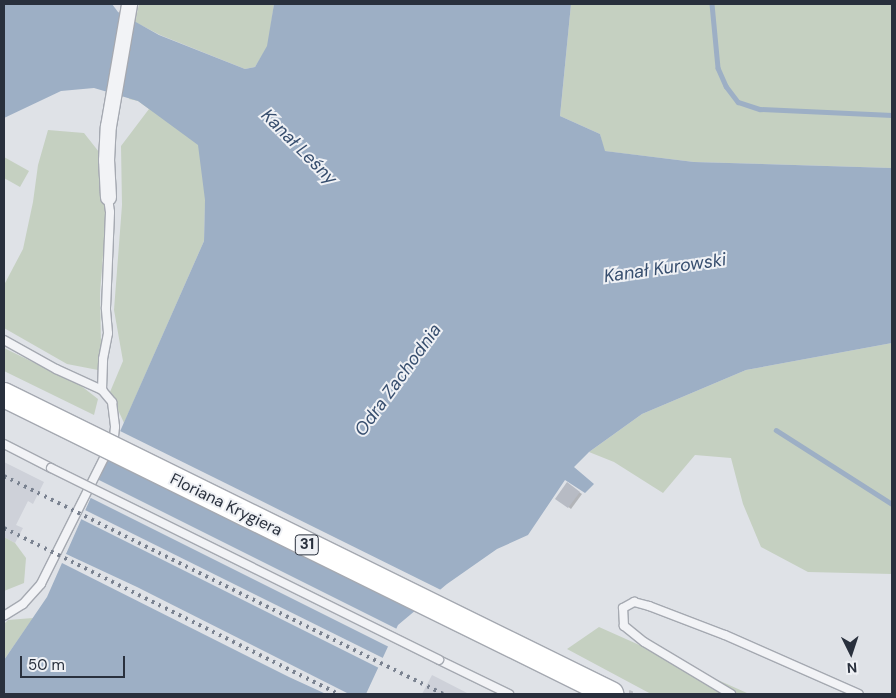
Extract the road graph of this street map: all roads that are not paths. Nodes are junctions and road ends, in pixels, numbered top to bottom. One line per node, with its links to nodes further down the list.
1 (129, 4): 2 (street)
2 (108, 197): 4 (lane)
3 (4, 340): 4 (lane)
4 (102, 390): 7 (lane)
5 (4, 395): 8 (main road, Floriana Krygiera / 31, bridge)
6 (4, 444): 9 (lane, bridge)
7 (4, 616)
8 (618, 692)
9 (509, 694)
10 (731, 694): 11 (lane)
11 (859, 694)

